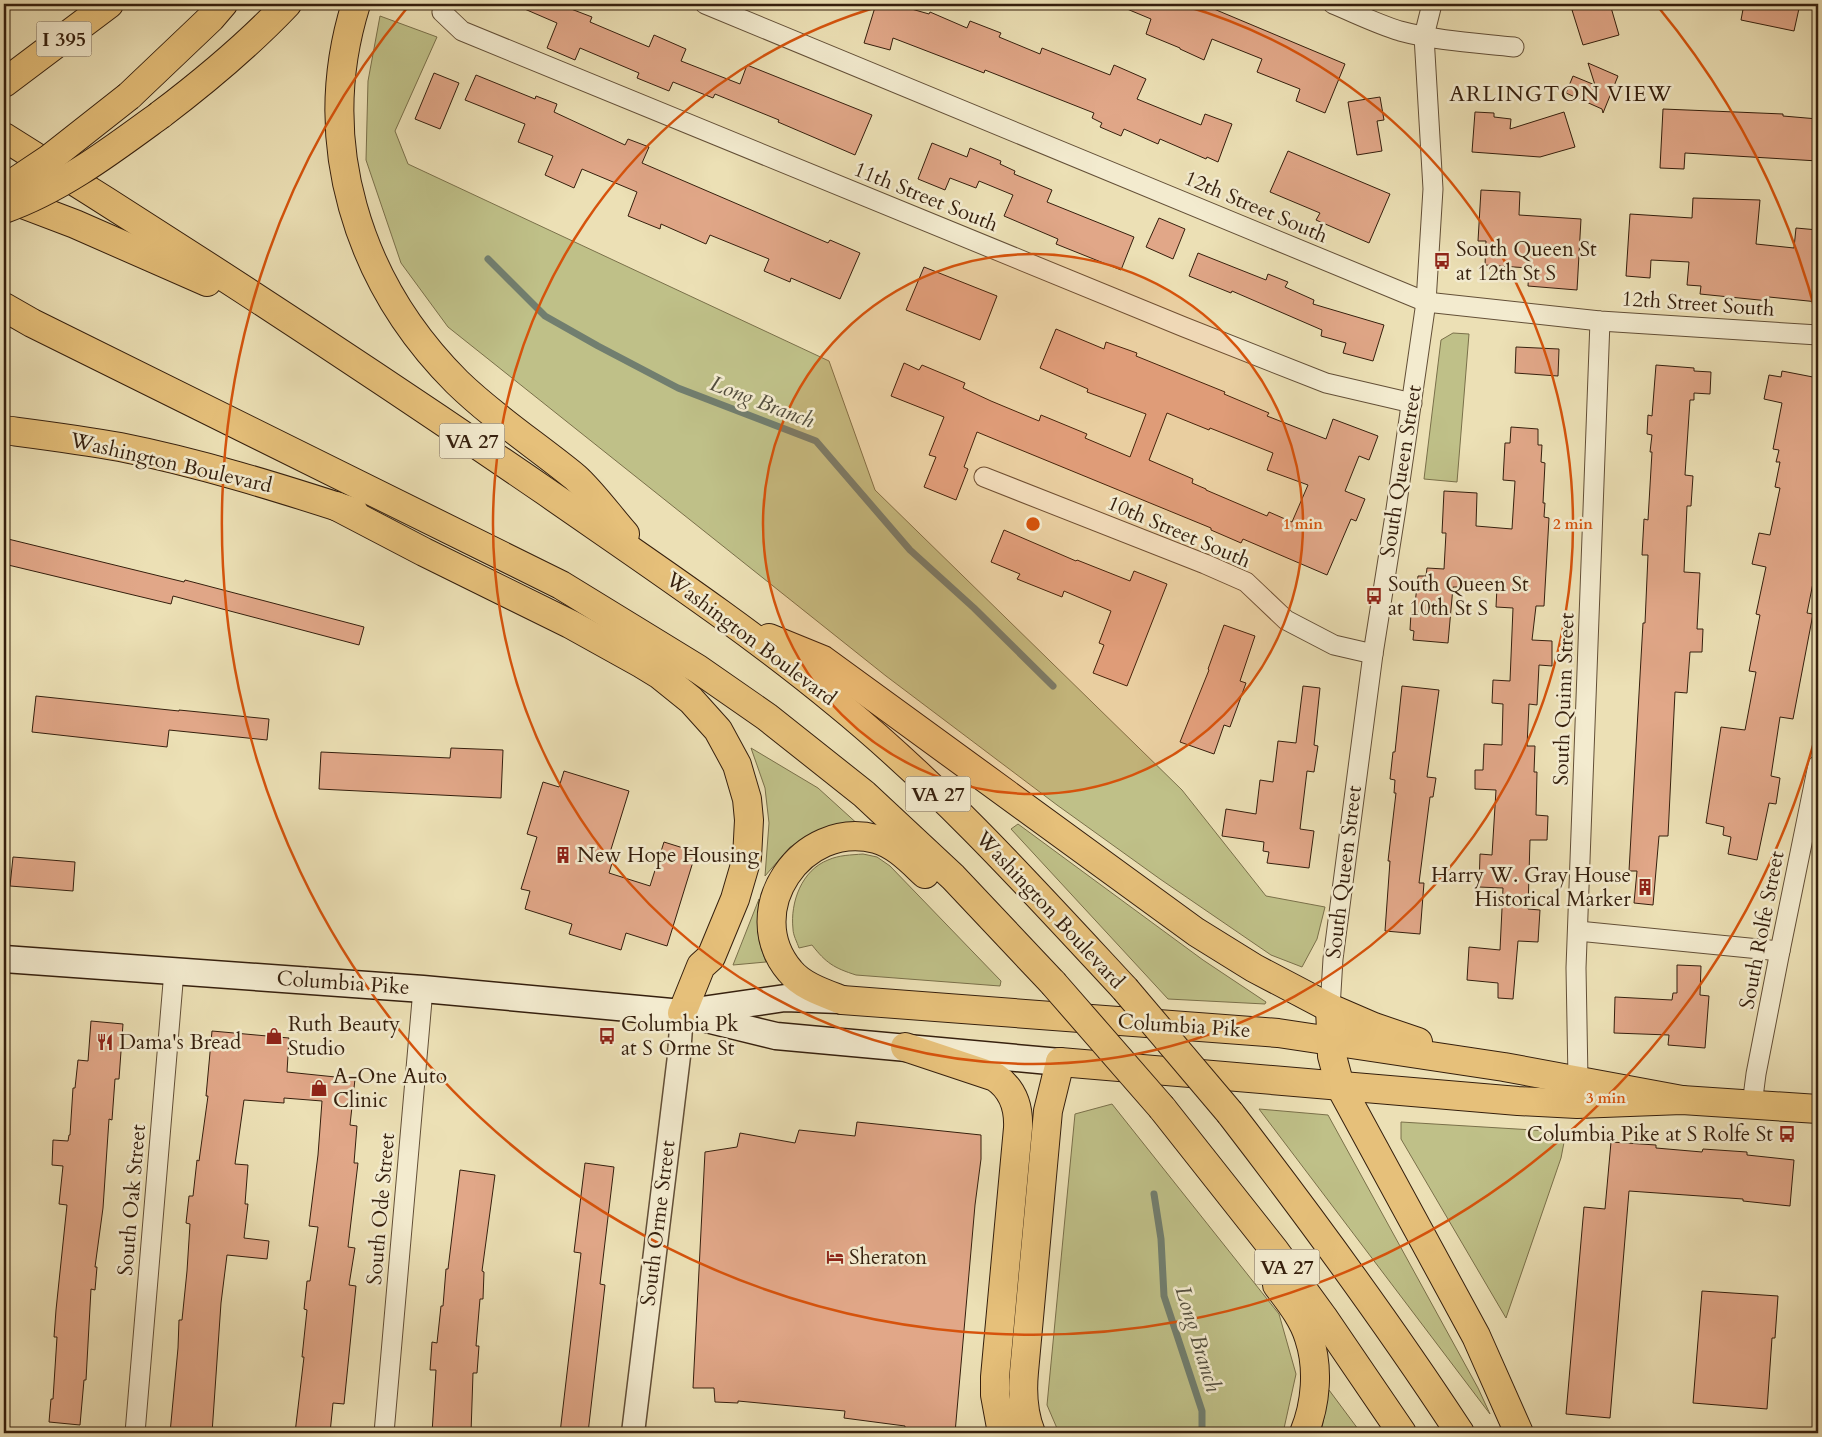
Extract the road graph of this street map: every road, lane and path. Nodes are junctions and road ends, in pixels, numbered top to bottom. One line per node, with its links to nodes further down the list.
1 (109, 4): 11 (main road, I 395)
2 (224, 4): 13 (main road, bridge)
3 (287, 4): 15 (main road, bridge)
4 (356, 4): 25 (main road)
5 (444, 4): 21 (street, 11th Street South)
6 (705, 4): 16 (street, 12th Street South)
7 (1332, 4): 9 (street)
8 (1432, 4): 9 (street, South Queen Street)
9 (1424, 36): 10 (street); 16 (street, South Queen Street)
10 (1514, 47)
11 (11, 78)
12 (4, 137): 18 (main road)
13 (4, 189)
14 (4, 197): 18 (main road, VA 27)
15 (4, 209)
16 (1426, 302): 19 (street, 12th Street South); 21 (street, South Queen Street)
17 (4, 307): 27 (main road)
18 (290, 320): 25 (main road, Washington Boulevard / VA 27)
19 (1600, 321): 20 (street, 12th Street South); 30 (street, South Quinn Street)
20 (1818, 335)
21 (1412, 403): 28 (street, South Queen Street)
22 (4, 430): 24 (main road, Washington Boulevard / VA 27)
23 (984, 477): 28 (street, 10th Street South)
24 (336, 506): 27 (main road, VA 27); 38 (main road)
25 (652, 565): 26 (main road, Washington Boulevard / VA 27)
26 (731, 622): 37 (main road); 56 (main road, Washington Boulevard / VA 27, bridge)
27 (661, 648): 34 (main road, VA 27)
28 (1373, 654): 37 (street, South Queen Street)
29 (1818, 765): 31 (street, South Rolfe Street)
30 (1578, 931): 31 (street); 43 (street, South Quinn Street)
31 (1780, 950): 46 (street, South Rolfe Street)
32 (4, 959): 33 (main road, Columbia Pike)
33 (174, 971): 35 (main road, Columbia Pike); 49 (street, South Oak Street)
34 (1053, 983): 36 (main road); 47 (main road, VA 27, bridge)
35 (423, 989): 38 (main road, Columbia Pike); 50 (street, South Ode Street)
36 (842, 1000): 38 (main road, Columbia Pike); 39 (main road, Columbia Pike)
37 (1330, 1008): 39 (main road, South Queen Street); 42 (main road)
38 (682, 1013): 40 (main road, Columbia Pike); 51 (street, South Orme Street)
39 (1330, 1041): 42 (main road, Columbia Pike); 44 (main road, South Queen Street)
40 (905, 1047): 41 (main road, Columbia Pike); 52 (main road)
41 (1060, 1062): 44 (main road, Columbia Pike); 53 (main road)
42 (1504, 1067): 43 (main road, Columbia Pike)
43 (1578, 1079): 45 (main road, Columbia Pike)
44 (1340, 1086): 45 (main road, Columbia Pike); 57 (main road, South Queen Street)
45 (1682, 1100): 46 (main road, Columbia Pike)
46 (1752, 1105): 48 (main road, Columbia Pike)
47 (1162, 1108): 54 (main road); 55 (main road, VA 27)
48 (1818, 1109)
49 (135, 1433)
50 (384, 1433)
51 (633, 1433)
52 (1002, 1433)
53 (1031, 1433)
54 (1304, 1433)
55 (1402, 1433)
56 (1460, 1433)
57 (1519, 1433)

